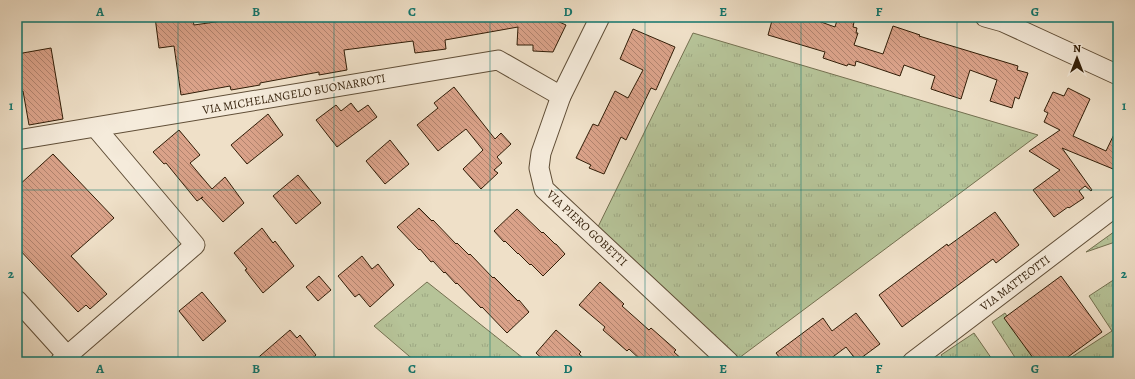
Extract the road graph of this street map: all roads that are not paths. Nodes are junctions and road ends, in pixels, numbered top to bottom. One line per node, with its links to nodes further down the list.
1 (600, 17): 4 (street, VIA PIERO GOBETTI)
2 (985, 17): 3 (street)
3 (1118, 75)
4 (561, 96): 5 (street, VIA MICHELANGELO BUONARROTI); 10 (street, VIA PIERO GOBETTI)
5 (96, 128): 6 (street, VIA MICHELANGELO BUONARROTI); 9 (street)
6 (17, 140)
7 (1118, 205): 11 (street, VIA MATTEOTTI)
8 (17, 300): 9 (street)
9 (67, 360)
10 (729, 362)
11 (912, 362)

